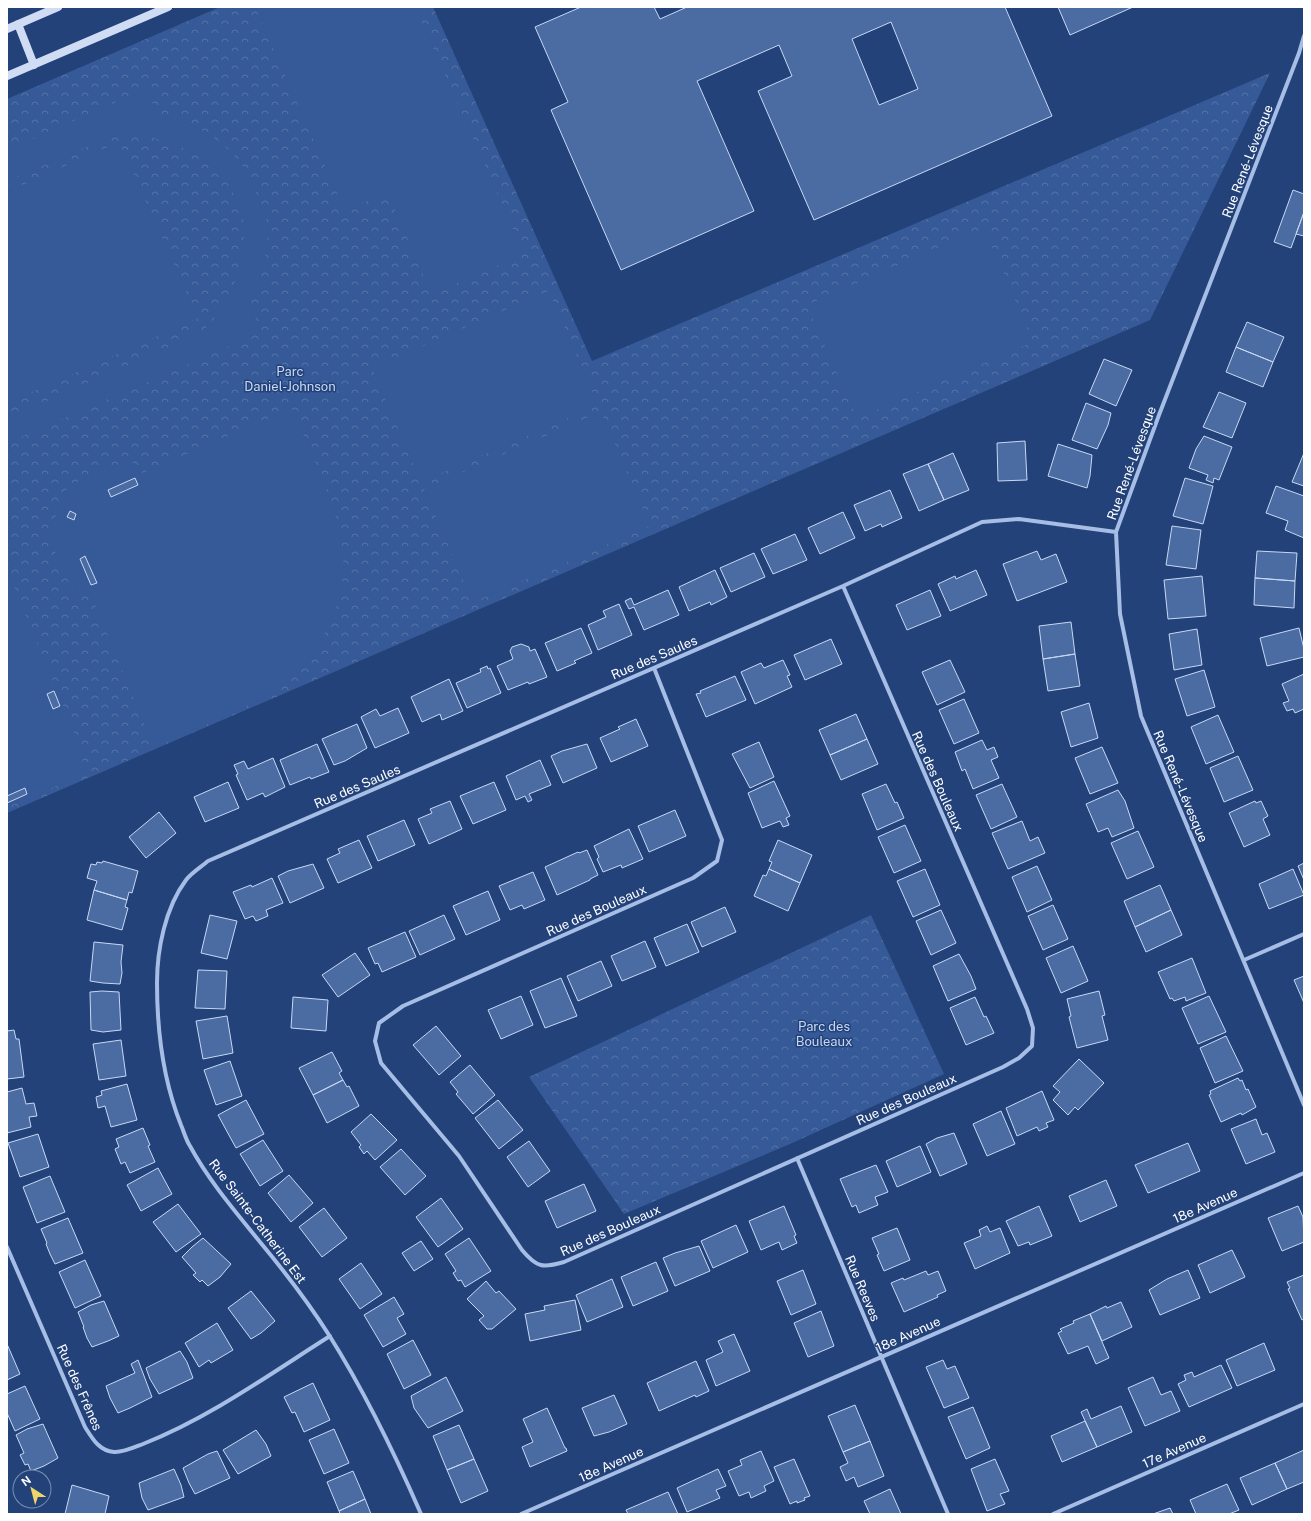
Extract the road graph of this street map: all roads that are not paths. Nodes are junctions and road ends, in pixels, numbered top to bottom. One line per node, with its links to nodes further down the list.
1 (58, 7): 3 (street)
2 (168, 7): 6 (street)
3 (18, 24): 4 (street); 6 (street)
4 (7, 29)
5 (1304, 36): 8 (street, Rue René-Lévesque)
6 (34, 65): 7 (street)
7 (7, 76)
8 (1116, 532): 9 (street, Rue des Saules); 13 (street, Rue René-Lévesque)
9 (843, 586): 10 (street, Rue des Saules); 15 (street, Rue des Bouleaux)
10 (654, 668): 11 (street, Rue des Saules); 15 (street, Rue des Bouleaux)
11 (208, 861): 18 (street, Rue Sainte-Catherine Est)
12 (1304, 934): 13 (street)
13 (1244, 960): 14 (street, Rue René-Lévesque)
14 (1304, 1105)
15 (797, 1158): 19 (street, Rue Reeves)
16 (1304, 1173): 19 (street, 18e Avenue)
17 (7, 1247): 18 (street, Rue des Frênes)
18 (330, 1336): 21 (street, Rue Sainte-Catherine Est)
19 (881, 1357): 22 (street, 18e Avenue); 23 (street, Rue Reeves)
20 (1304, 1404): 24 (street, 17e Avenue)
21 (421, 1514)
22 (521, 1514)
23 (948, 1514)
24 (1053, 1514)

